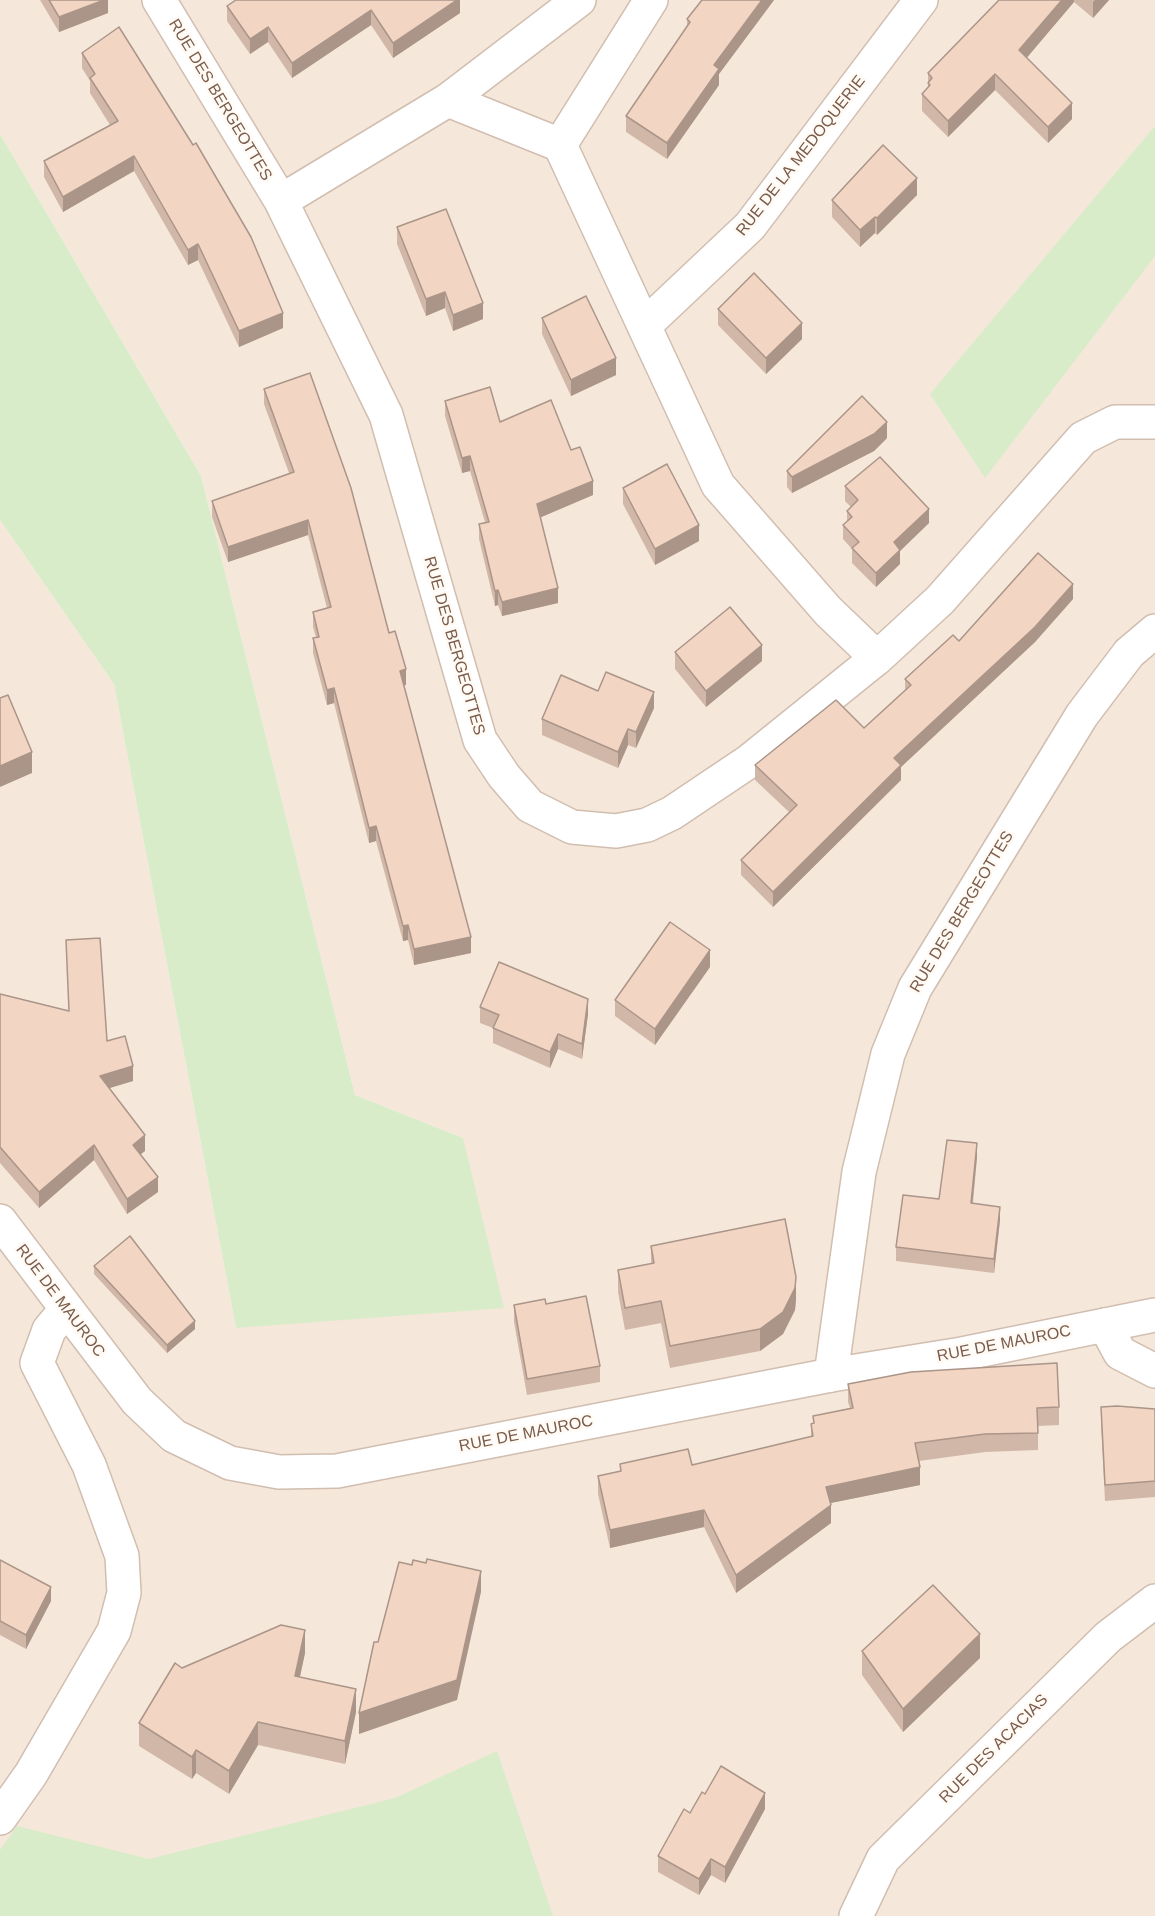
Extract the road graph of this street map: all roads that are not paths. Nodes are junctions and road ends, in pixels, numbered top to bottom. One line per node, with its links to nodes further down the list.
1 (159, 0): 7 (street, RUE DES BERGEOTTES)
2 (579, 0): 5 (street)
3 (651, 0): 6 (street)
4 (921, 0): 8 (street, RUE DE LA MEDOQUERIE)
5 (448, 100): 6 (street); 7 (street)
6 (560, 146): 8 (street)
7 (281, 201): 11 (street, RUE DES BERGEOTTES)
8 (644, 326): 11 (street)
9 (1155, 422): 11 (street, RUE DES BERGEOTTES)
10 (1155, 631): 17 (street, RUE DES BERGEOTTES)
11 (877, 658)
12 (0, 1221): 13 (street, RUE DE MAUROC)
13 (66, 1310): 17 (street, RUE DE MAUROC); 19 (street)
14 (1155, 1315): 15 (street, RUE DE MAUROC)
15 (1105, 1324): 16 (street); 17 (street, RUE DE MAUROC)
16 (1155, 1371)
17 (831, 1375)
18 (1155, 1600): 20 (street, RUE DES ACACIAS)
19 (0, 1818)
20 (856, 1916)

